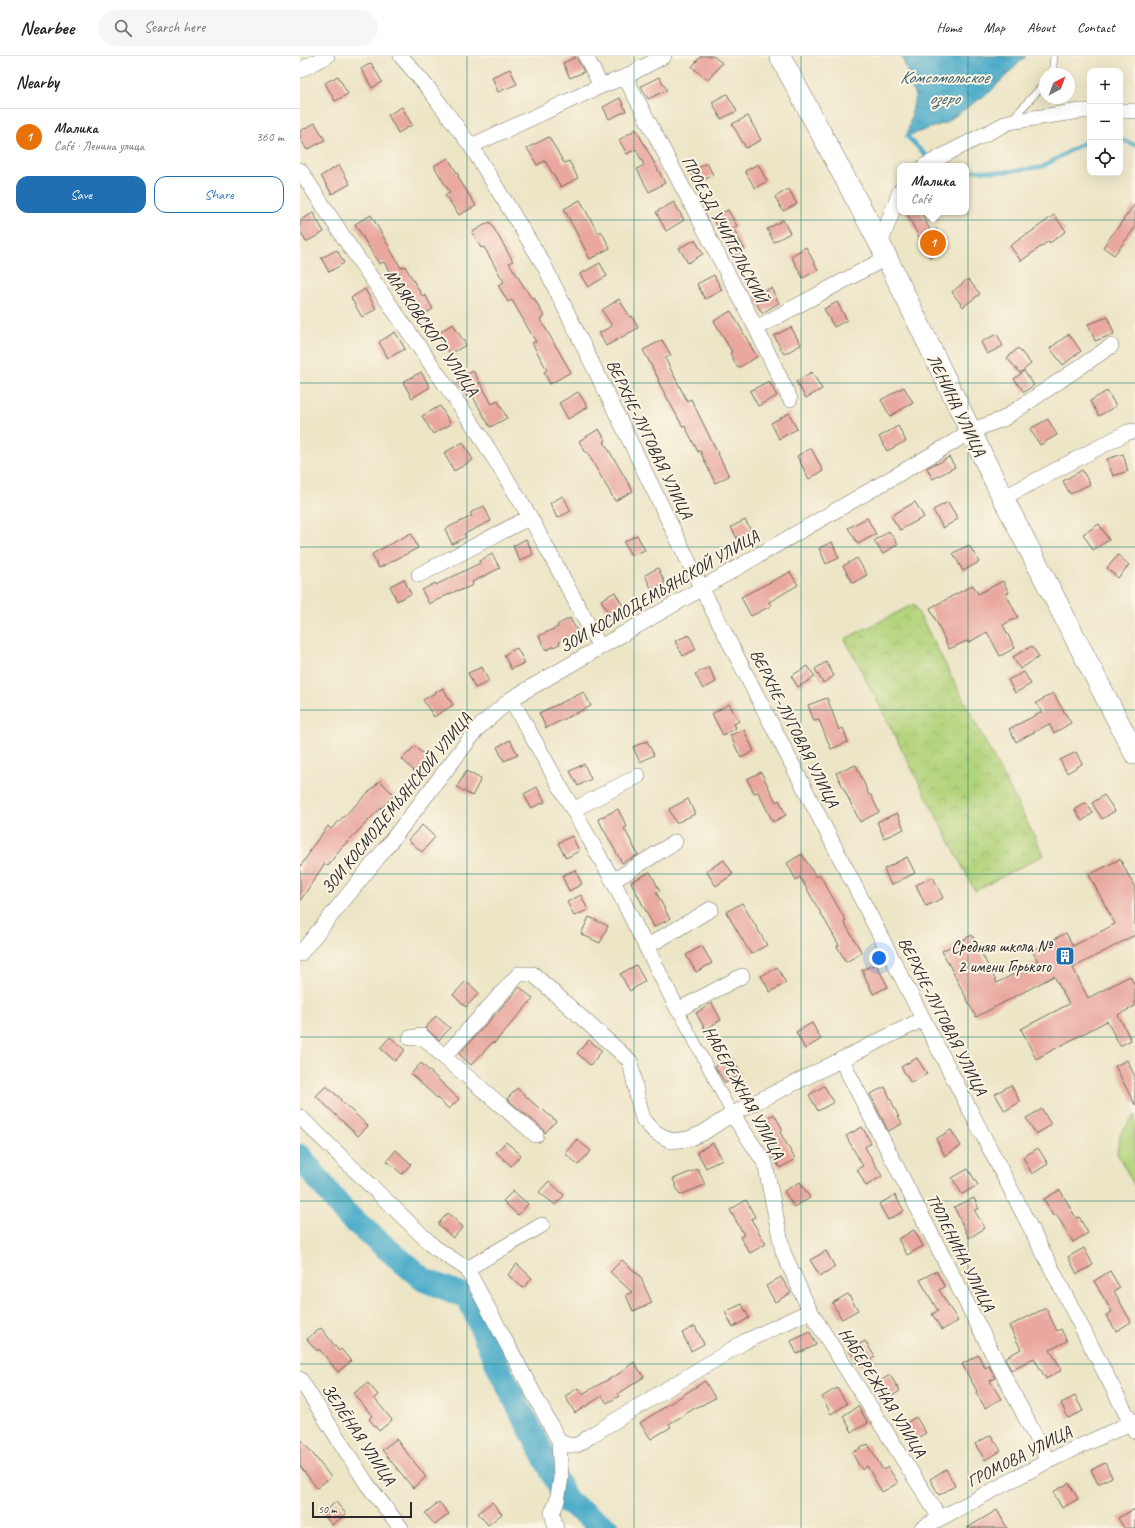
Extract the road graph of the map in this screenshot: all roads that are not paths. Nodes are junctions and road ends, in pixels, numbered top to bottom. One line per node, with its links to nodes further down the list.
1 (327, 56): 8 (street)
2 (401, 56): 16 (street, ВЕРХНЕ-ЛУГОВАЯ УЛИЦА)
3 (586, 56): 10 (street)
4 (664, 56): 9 (street)
5 (780, 56): 20 (main road, ЛЕНИНА УЛИЦА)
6 (1054, 56): 7 (lane)
7 (1053, 68)
8 (300, 70)
9 (625, 77): 10 (street); 21 (street, ПРОЕЗД УЧИТЕЛЬСКИЙ)
10 (601, 86): 16 (street)
11 (1039, 90): 15 (lane)
12 (1087, 111): 15 (street)
13 (1123, 111): 14 (street)
14 (1135, 111)
15 (1009, 122): 17 (street)
16 (471, 146): 29 (street, ВЕРХНЕ-ЛУГОВАЯ УЛИЦА)
17 (929, 163)
18 (300, 170): 27 (street, МАЯКОВСКОГО УЛИЦА)
19 (897, 202): 20 (street)
20 (883, 251): 21 (street); 24 (main road, ЛЕНИНА УЛИЦА)
21 (756, 328): 23 (street, ПРОЕЗД УЧИТЕЛЬСКИЙ)
22 (1111, 346): 24 (street, ЗОИ КОСМОДЕМЬЯНСКОЙ УЛИЦА)
23 (790, 399)
24 (970, 431): 26 (main road, ЛЕНИНА УЛИЦА); 29 (street, ЗОИ КОСМОДЕМЬЯНСКОЙ УЛИЦА)
25 (1135, 431): 26 (street)
26 (1003, 498): 32 (main road, ЛЕНИНА УЛИЦА)
27 (530, 517): 28 (street); 30 (street, МАЯКОВСКОГО УЛИЦА)
28 (419, 575)
29 (702, 589): 30 (street, ЗОИ КОСМОДЕМЬЯНСКОЙ УЛИЦА); 42 (street, ВЕРХНЕ-ЛУГОВАЯ УЛИЦА)
30 (600, 647): 31 (street, ЗОИ КОСМОДЕМЬЯНСКОЙ УЛИЦА)
31 (511, 699): 34 (street, НАБЕРЕЖНАЯ УЛИЦА); 39 (street, ЗОИ КОСМОДЕМЬЯНСКОЙ УЛИЦА)
32 (1135, 754)
33 (638, 776): 34 (street)
34 (574, 810): 36 (street, НАБЕРЕЖНАЯ УЛИЦА)
35 (675, 842): 36 (street)
36 (613, 881): 38 (street, НАБЕРЕЖНАЯ УЛИЦА)
37 (710, 909): 38 (street)
38 (646, 946): 41 (street, НАБЕРЕЖНАЯ УЛИЦА)
39 (300, 954)
40 (742, 976): 41 (street)
41 (678, 1010): 46 (street, НАБЕРЕЖНАЯ УЛИЦА)
42 (923, 1019): 45 (street); 53 (street, ВЕРХНЕ-ЛУГОВАЯ УЛИЦА)
43 (410, 1038): 44 (street)
44 (444, 1057): 46 (street); 48 (street)
45 (841, 1059): 46 (street); 55 (street, ТЮЛЕНИНА УЛИЦА)
46 (732, 1114): 51 (street, НАБЕРЕЖНАЯ УЛИЦА)
47 (300, 1117): 50 (street)
48 (536, 1135)
49 (542, 1225): 50 (street)
50 (467, 1269): 54 (street)
51 (810, 1311): 54 (street); 56 (street, НАБЕРЕЖНАЯ УЛИЦА)
52 (300, 1379): 57 (street, ЗЕЛЁНАЯ УЛИЦА)
53 (1134, 1425): 55 (street, ГРОМОВА УЛИЦА)
54 (559, 1441): 58 (street)
55 (1048, 1461): 56 (street, ГРОМОВА УЛИЦА)
56 (940, 1518): 59 (street, ГРОМОВА УЛИЦА)
57 (401, 1528)
58 (556, 1528)
59 (922, 1528)

